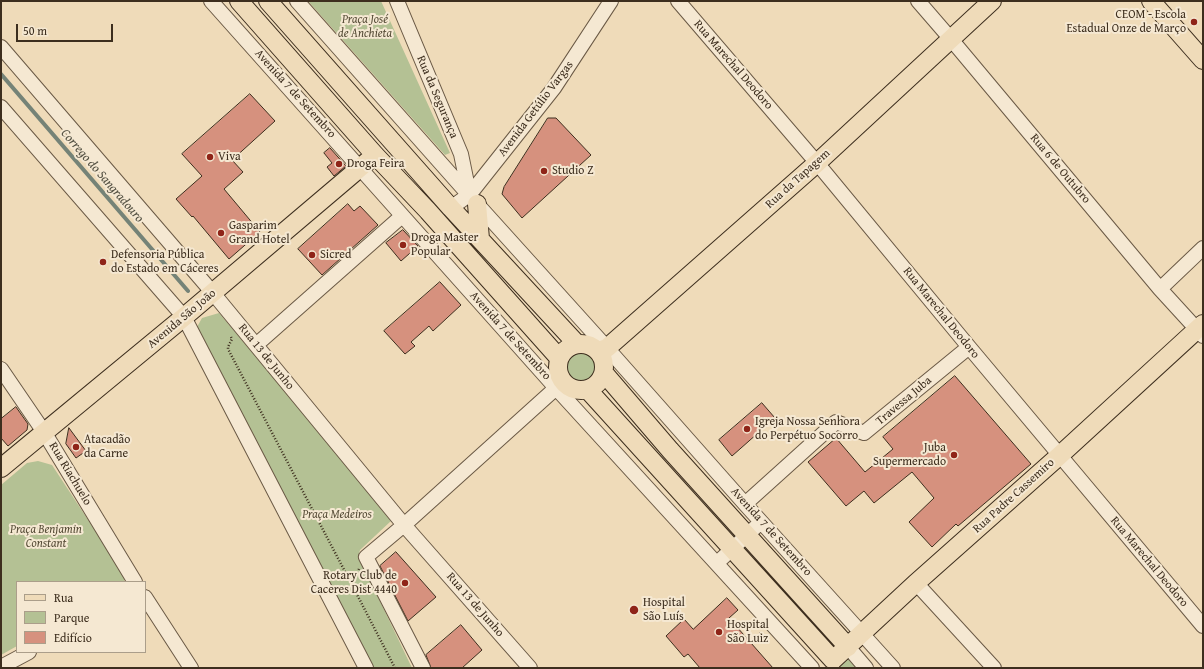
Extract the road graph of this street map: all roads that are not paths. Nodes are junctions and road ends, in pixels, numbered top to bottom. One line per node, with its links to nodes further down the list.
1 (211, 1): 17 (street, Avenida 7 de Setembro)
2 (239, 1): 15 (main road, Avenida 7 de Setembro)
3 (268, 1): 19 (main road)
4 (297, 1): 18 (street, Avenida 7 de Setembro)
5 (397, 1): 18 (street, Rua da Segurança)
6 (611, 1): 18 (street, Avenida Getúlio Vargas)
7 (678, 1): 16 (street, Rua Marechal Deodoro)
8 (918, 1): 11 (street, Rua 6 de Outubro)
9 (992, 1): 11 (main road, Rua da Tapagem)
10 (1151, 1): 13 (main road)
11 (950, 38): 16 (main road, Rua da Tapagem); 24 (street, Rua 6 de Outubro)
12 (1, 47): 25 (street, Rua 13 de Junho)
13 (1203, 60)
14 (1, 106): 26 (street)
15 (375, 155): 17 (main road, Avenida São João); 20 (main road, Avenida 7 de Setembro)
16 (817, 163): 30 (street, Rua Marechal Deodoro); 31 (main road, Rua da Tapagem)
17 (360, 167): 21 (street, Avenida 7 de Setembro); 25 (main road, Avenida São João)
18 (474, 199): 19 (street, Avenida Getúlio Vargas); 22 (main road); 31 (street, Avenida 7 de Setembro)
19 (451, 208): 20 (main road); 22 (main road)
20 (428, 211): 32 (main road, Avenida 7 de Setembro)
21 (402, 216): 29 (street); 35 (street, Avenida 7 de Setembro)
22 (480, 239): 28 (main road)
23 (1203, 248): 24 (street)
24 (1160, 289): 27 (street, Rua 6 de Outubro)
25 (213, 293): 26 (main road, Avenida São João); 29 (street, Rua 13 de Junho)
26 (184, 317): 37 (main road, Avenida São João); 64 (street)
27 (1201, 330): 40 (main road, Rua Padre Cassemiro)
28 (577, 344): 31 (main road); 32 (main road)
29 (256, 345): 46 (street, Rua 13 de Junho)
30 (969, 347): 40 (street, Rua Marechal Deodoro); 44 (street, Travessa Juba)
31 (603, 349): 34 (main road); 38 (street, Avenida 7 de Setembro)
32 (559, 358): 35 (main road)
33 (1, 369): 37 (street, Rua Riachuelo)
34 (604, 373): 36 (main road); 39 (main road, Avenida 7 de Setembro)
35 (559, 384): 36 (main road); 43 (street, Avenida 7 de Setembro); 46 (street)
36 (588, 390): 41 (main road)
37 (44, 432): 42 (main road, Avenida São João); 50 (street, Rua Riachuelo)
38 (686, 437): 39 (street); 44 (street, Avenida 7 de Setembro)
39 (670, 450): 47 (main road, Avenida 7 de Setembro)
40 (1059, 456): 51 (main road, Rua Padre Cassemiro); 56 (street, Rua Marechal Deodoro)
41 (656, 464): 43 (street); 48 (main road)
42 (1, 468)
43 (639, 479): 49 (street, Avenida 7 de Setembro)
44 (745, 504): 45 (street, Avenida 7 de Setembro)
45 (761, 522): 47 (street); 52 (street, Avenida 7 de Setembro)
46 (404, 525): 65 (street); 66 (street, Rua 13 de Junho)
47 (746, 535): 48 (street); 54 (main road, Avenida 7 de Setembro)
48 (732, 549): 49 (street); 55 (main road)
49 (717, 563): 57 (street, Avenida 7 de Setembro)
50 (134, 581)
51 (916, 583): 58 (main road, Rua Padre Cassemiro); 70 (street)
52 (818, 585): 54 (street); 58 (street, Avenida 7 de Setembro)
53 (146, 599): 63 (street)
54 (804, 599): 59 (main road, Avenida 7 de Setembro)
55 (789, 612): 57 (street); 61 (main road)
56 (1203, 626)
57 (769, 628): 67 (street, Avenida 7 de Setembro)
58 (862, 633): 59 (main road, Rua Padre Cassemiro); 69 (street, Avenida 7 de Setembro)
59 (848, 647): 61 (main road, Rua Padre Cassemiro); 68 (street)
60 (27, 653): 62 (street)
61 (829, 664)
62 (1, 667)
63 (191, 668)
64 (366, 668)
65 (423, 668)
66 (530, 668)
67 (812, 668)
68 (866, 668)
69 (893, 668)
70 (994, 668)

